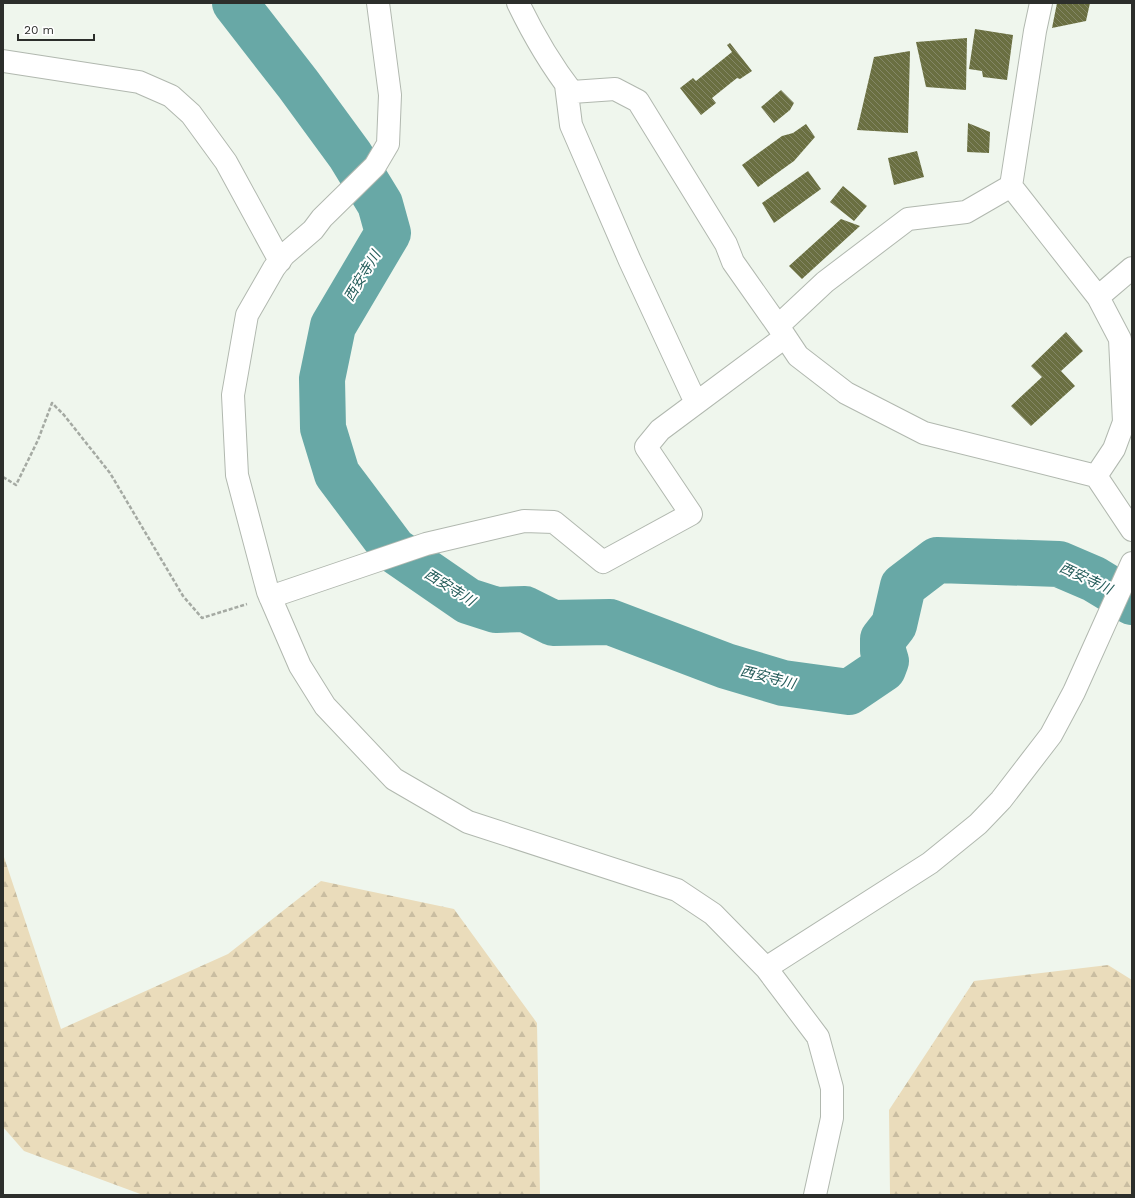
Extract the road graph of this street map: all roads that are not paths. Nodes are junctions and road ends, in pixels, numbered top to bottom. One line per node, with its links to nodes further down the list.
1 (378, 3): 7 (street)
2 (518, 3): 5 (street)
3 (1041, 3): 6 (street)
4 (3, 60): 7 (street)
5 (566, 85): 10 (street); 11 (street)
6 (1010, 186): 9 (street); 10 (street)
7 (280, 261): 15 (street)
8 (1132, 268): 9 (street)
9 (1098, 297): 12 (street)
10 (782, 331): 11 (street); 12 (street)
11 (696, 403): 15 (street)
12 (1096, 476): 13 (street)
13 (1132, 530)
14 (1132, 563): 16 (street)
15 (270, 597): 16 (street)
16 (766, 968): 17 (street)
17 (815, 1195)

